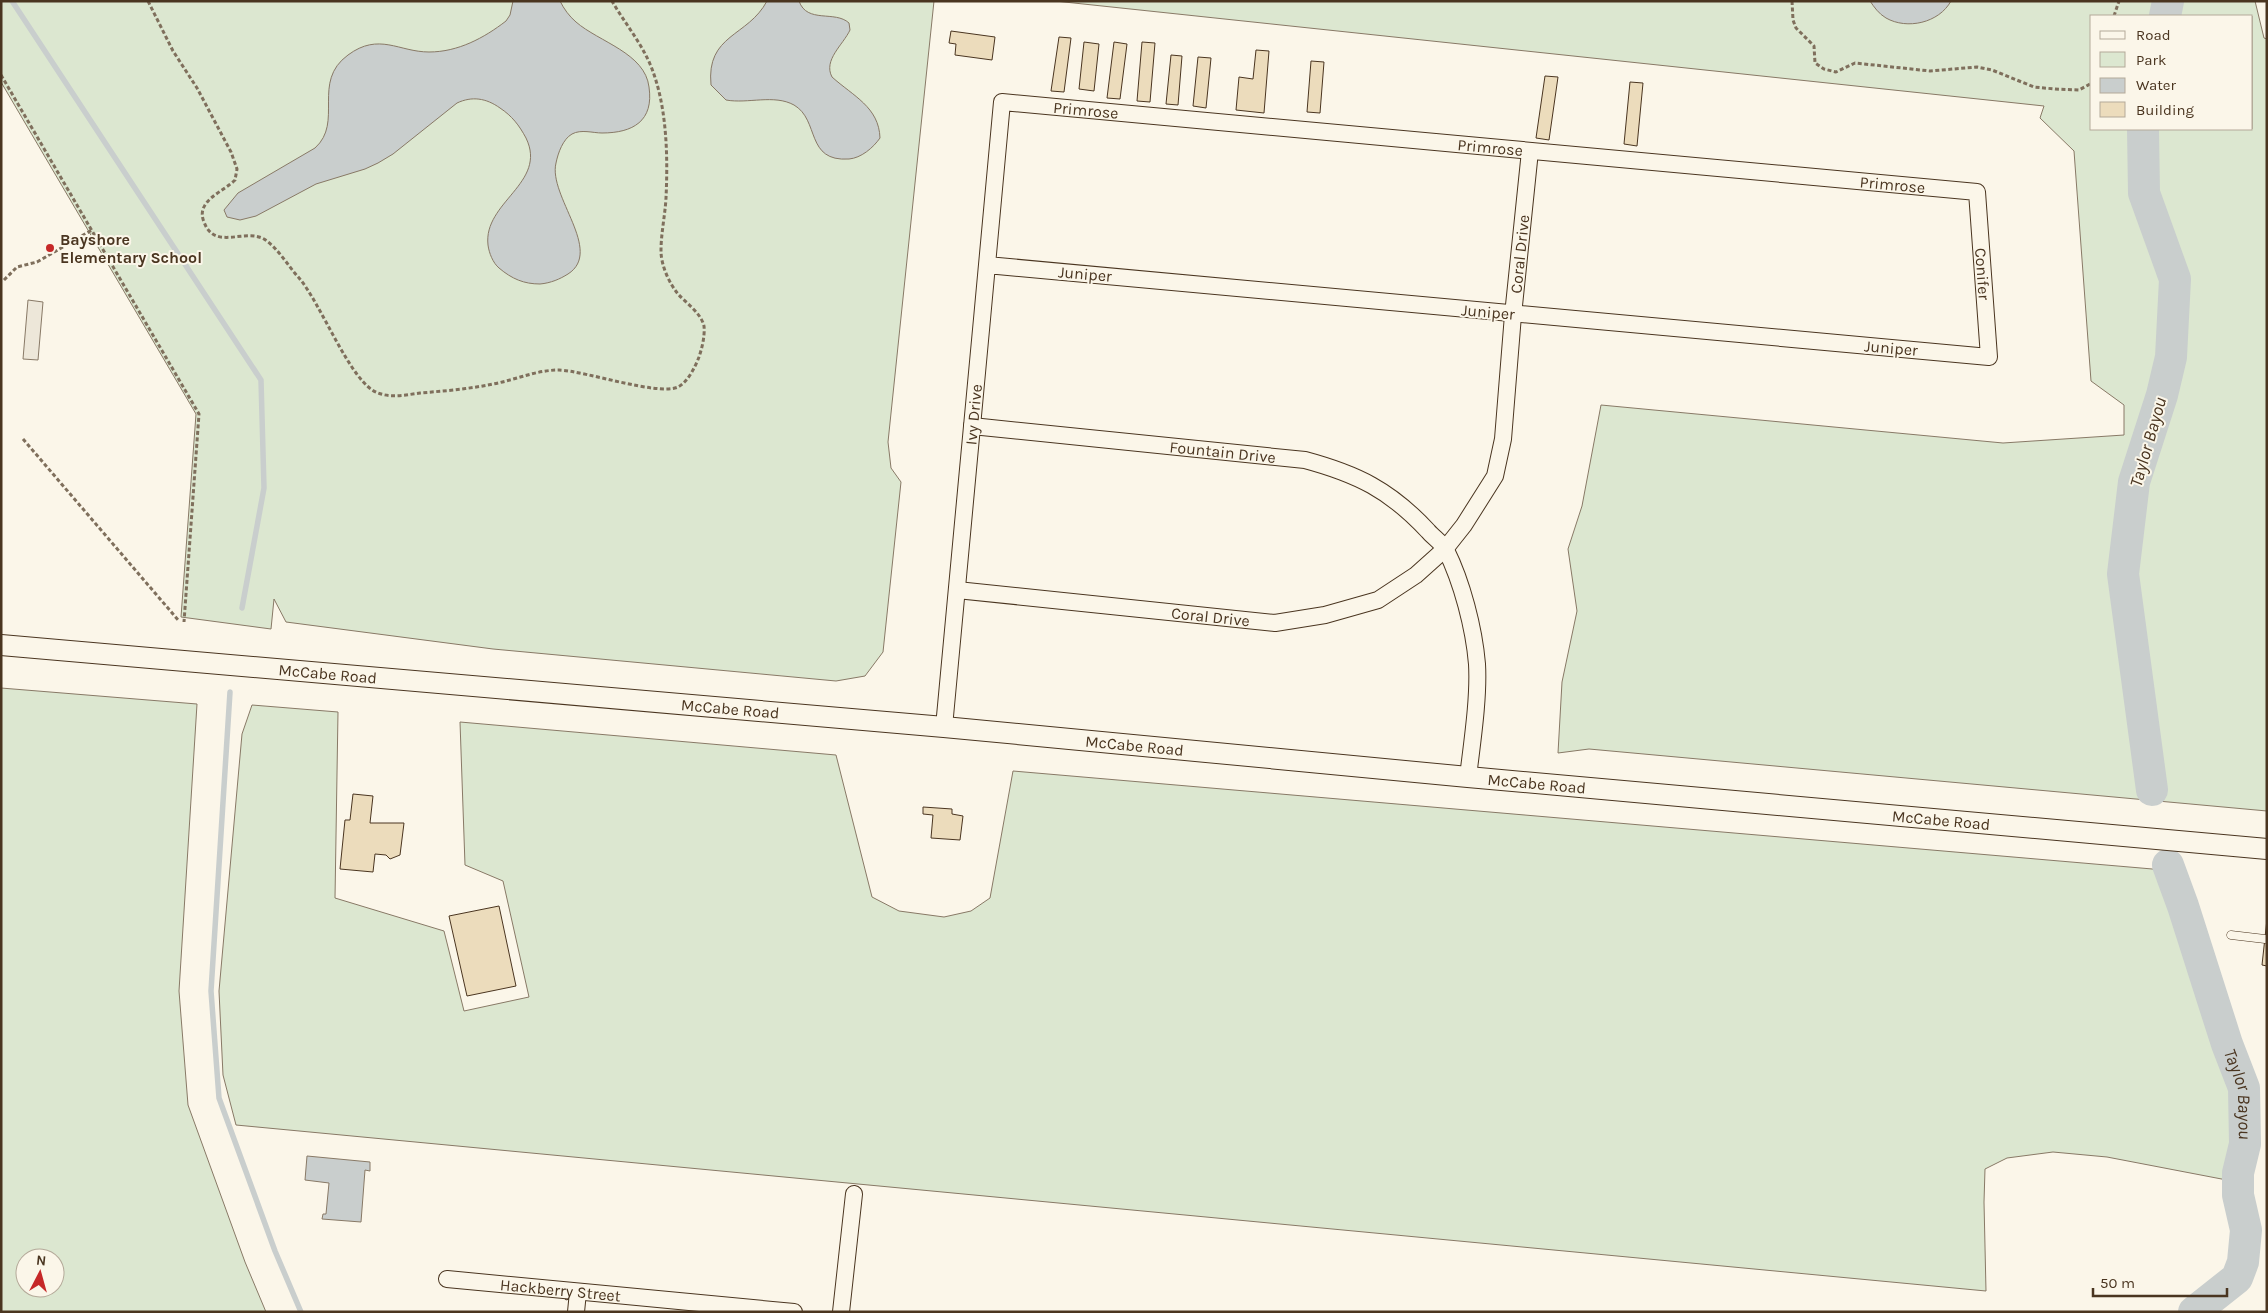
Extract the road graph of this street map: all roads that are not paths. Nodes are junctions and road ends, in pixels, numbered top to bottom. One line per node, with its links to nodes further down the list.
1 (1002, 102): 2 (street, Primrose); 4 (street, Ivy Drive)
2 (1530, 151): 3 (street, Primrose); 5 (street, Coral Drive)
3 (1977, 192): 6 (street, Conifer)
4 (987, 265): 5 (street, Juniper); 7 (street, Ivy Drive)
5 (1513, 314): 6 (street, Juniper); 8 (street, Coral Drive)
6 (1989, 356)
7 (972, 426): 8 (street, Fountain Drive); 9 (street, Ivy Drive)
8 (1445, 549): 9 (street, Coral Drive); 12 (street)
9 (957, 590): 11 (street, Ivy Drive)
10 (1, 645): 11 (street, McCabe Road)
11 (944, 728): 12 (street, McCabe Road)
12 (1468, 777): 13 (street, McCabe Road)
13 (2267, 849)
14 (2231, 935): 15 (lane)
15 (2265, 939)
16 (854, 1194): 21 (street)
17 (447, 1279): 18 (street, Hackberry Street)
18 (578, 1292): 19 (street); 20 (street, Hackberry Street)
19 (576, 1312)
20 (794, 1312)
21 (842, 1312)

